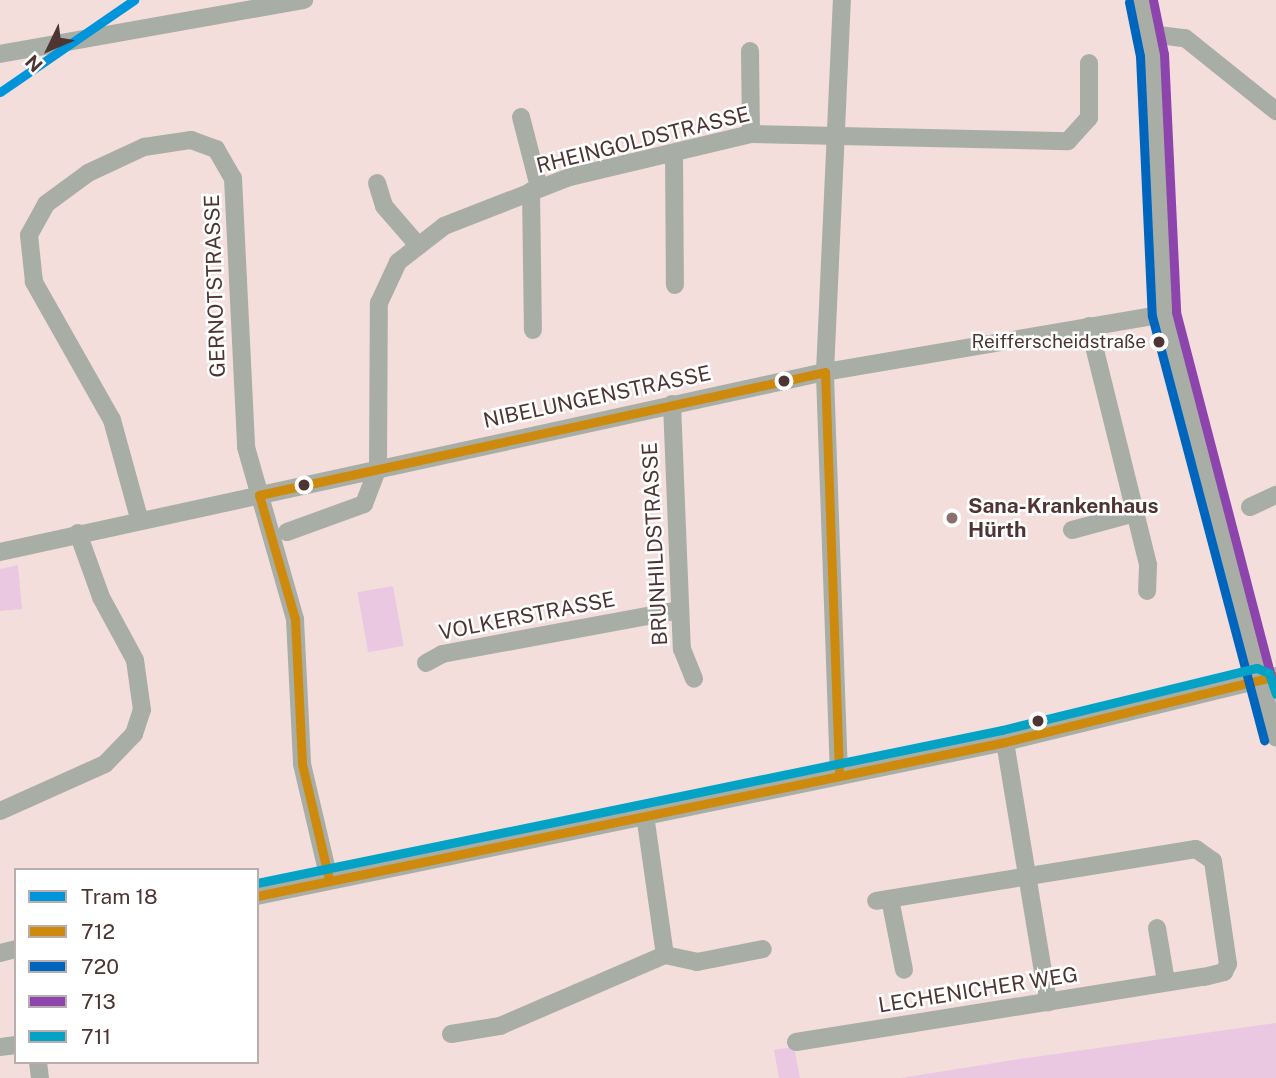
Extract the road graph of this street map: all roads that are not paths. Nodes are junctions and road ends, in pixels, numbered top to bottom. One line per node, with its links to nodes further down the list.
1 (304, 0): 6 (street)
2 (842, 0): 11 (street)
3 (1140, 0): 4 (street)
4 (1150, 34): 8 (street); 17 (street)
5 (750, 51): 10 (street)
6 (0, 54)
7 (1089, 63): 11 (street, RHEINGOLDSTRASSE)
8 (1276, 111)
9 (521, 117): 14 (street)
10 (751, 134): 11 (street, RHEINGOLDSTRASSE); 12 (street, RHEINGOLDSTRASSE)
11 (836, 134): 20 (street)
12 (674, 153): 14 (street, RHEINGOLDSTRASSE); 16 (street)
13 (377, 183): 15 (street)
14 (535, 189): 15 (street, RHEINGOLDSTRASSE); 19 (street)
15 (416, 243): 22 (street, RHEINGOLDSTRASSE)
16 (675, 285)
17 (1164, 314): 18 (street); 35 (street)
18 (1089, 326): 20 (street); 26 (street)
19 (533, 330)
20 (825, 372): 21 (street, NIBELUNGENSTRASSE); 39 (street)
21 (672, 404): 22 (street, NIBELUNGENSTRASSE); 33 (street, BRUNHILDSTRASSE)
22 (378, 467): 23 (street, NIBELUNGENSTRASSE); 29 (street)
23 (259, 495): 27 (street, NIBELUNGENSTRASSE); 27 (street, GERNOTSTRASSE); 43 (street, GERNOTSTRASSE)
24 (1276, 495): 25 (street)
25 (1250, 507)
26 (1135, 513): 28 (street); 32 (street)
27 (139, 518): 30 (street, NIBELUNGENSTRASSE)
28 (1072, 530)
29 (287, 532)
30 (78, 533): 31 (street, NIBELUNGENSTRASSE); 40 (street)
31 (0, 552)
32 (1147, 591)
33 (679, 610): 34 (street, VOLKERSTRASSE); 36 (street, BRUNHILDSTRASSE)
34 (426, 663)
35 (1268, 678): 37 (street); 38 (street)
36 (694, 679)
37 (1276, 737)
38 (1004, 742): 39 (street); 42 (street)
39 (839, 776): 41 (street)
40 (0, 811)
41 (645, 815): 43 (street); 47 (street)
42 (1026, 874): 48 (street); 49 (street, LECHENICHER WEG); 50 (street)
43 (329, 879): 44 (street)
44 (259, 896)
45 (1157, 928): 49 (street)
46 (763, 949): 47 (street)
47 (665, 955): 51 (street)
48 (904, 970)
49 (1166, 981): 50 (street, LECHENICHER WEG)
50 (1048, 1002): 52 (street, LECHENICHER WEG)
51 (451, 1034)
52 (796, 1042)

